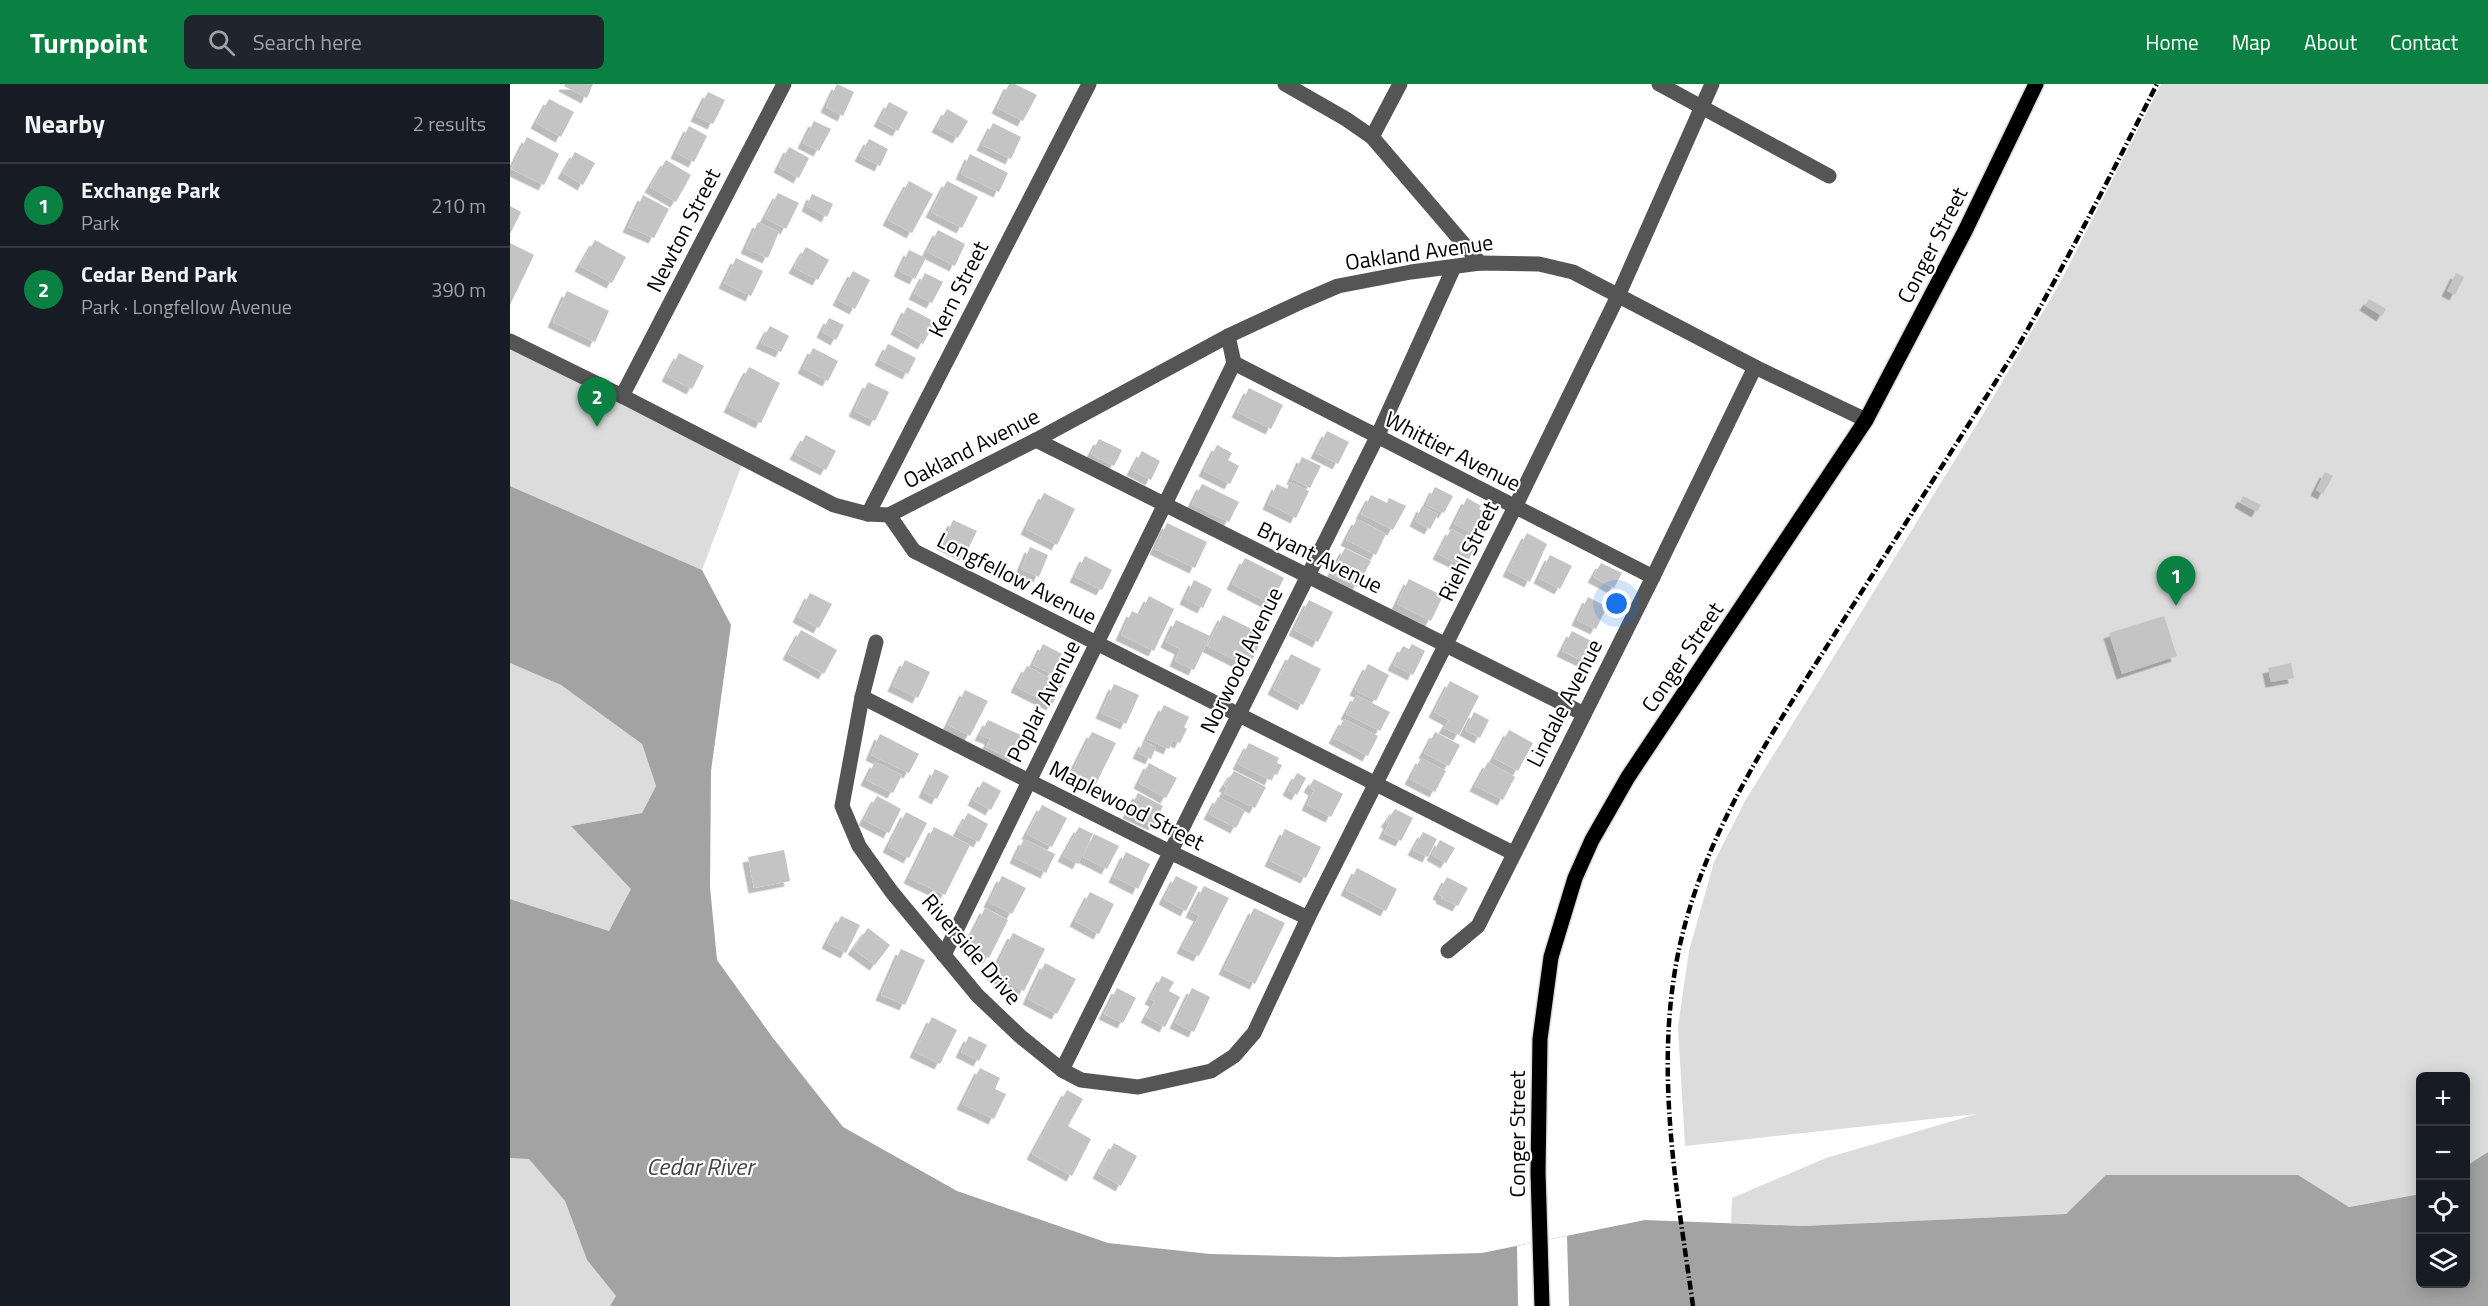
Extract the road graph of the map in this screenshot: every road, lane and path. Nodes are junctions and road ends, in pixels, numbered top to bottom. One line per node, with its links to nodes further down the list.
1 (784, 84): 18 (street, Newton Street)
2 (1089, 84): 24 (street, Kern Street)
3 (1286, 84): 9 (street)
4 (1400, 84): 9 (street)
5 (1659, 84): 8 (street)
6 (1712, 84): 8 (street, Riehl Street)
7 (2036, 84): 19 (main road, Conger Street)
8 (1701, 107): 10 (street); 13 (street, Riehl Street)
9 (1372, 137): 11 (street)
10 (1829, 176)
11 (1480, 263): 12 (street, Oakland Avenue); 13 (street, Oakland Avenue)
12 (1454, 267): 14 (street, Oakland Avenue); 20 (street, Norwood Avenue)
13 (1618, 296): 17 (street, Oakland Avenue); 23 (street, Riehl Street)
14 (1228, 336): 16 (street); 21 (street, Oakland Avenue)
15 (510, 341): 18 (street)
16 (1234, 363): 20 (street, Whittier Avenue); 22 (street, Poplar Avenue)
17 (1755, 367): 19 (street, Oakland Avenue); 27 (street, Lindale Avenue)
18 (622, 396): 24 (street)
19 (1866, 420): 43 (main road, Conger Street)
20 (1377, 437): 23 (street, Whittier Avenue); 26 (street, Norwood Avenue)
21 (1036, 440): 22 (street, Bryant Avenue); 25 (street, Oakland Avenue)
22 (1164, 505): 26 (street, Bryant Avenue); 29 (street, Poplar Avenue)
23 (1515, 507): 27 (street, Whittier Avenue); 30 (street, Riehl Street)
24 (868, 514): 25 (street)
25 (889, 515): 29 (street, Longfellow Avenue)
26 (1308, 576): 30 (street, Bryant Avenue); 33 (street, Norwood Avenue)
27 (1653, 577): 32 (street, Lindale Avenue)
28 (876, 642): 31 (street, Riverside Drive)
29 (1097, 645): 33 (street, Longfellow Avenue); 34 (street, Poplar Avenue)
30 (1447, 645): 32 (street, Bryant Avenue); 35 (street, Riehl Street)
31 (862, 697): 34 (street, Maplewood Street); 40 (street, Riverside Drive)
32 (1584, 714): 37 (street, Lindale Avenue)
33 (1238, 716): 35 (street, Longfellow Avenue); 36 (street, Norwood Avenue)
34 (1028, 780): 36 (street, Maplewood Street); 40 (street, Poplar Avenue)
35 (1378, 784): 37 (street, Longfellow Avenue); 38 (street, Riehl Street)
36 (1172, 853): 38 (street, Maplewood Street); 42 (street, Norwood Avenue)
37 (1513, 853): 39 (street, Lindale Avenue)
38 (1308, 918): 41 (street, Riehl Street)
39 (1448, 951)
40 (944, 955): 42 (street, Riverside Drive)
41 (1254, 1033): 42 (street, Riverside Drive)
42 (1062, 1070)
43 (1542, 1306)

